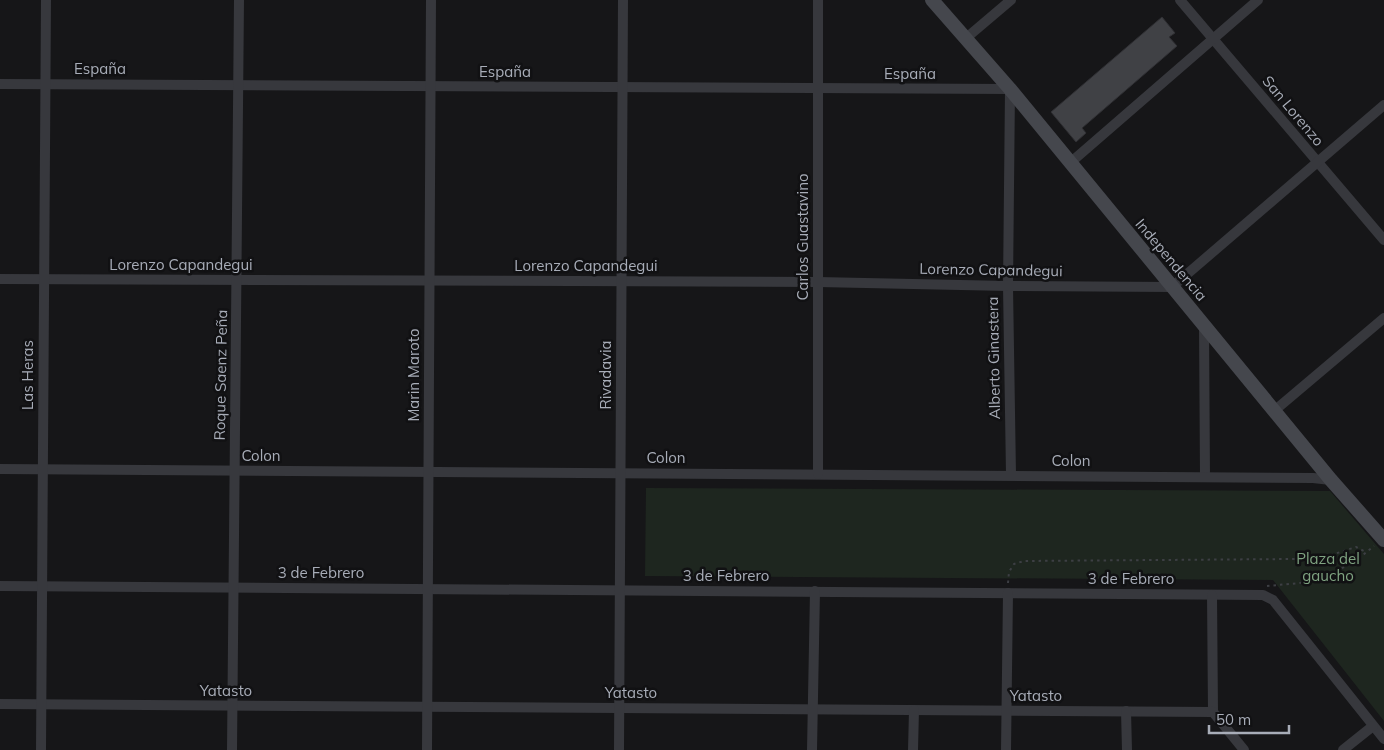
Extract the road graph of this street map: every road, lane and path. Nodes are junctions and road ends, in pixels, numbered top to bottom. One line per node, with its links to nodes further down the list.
1 (46, 0): 13 (street, Las Heras)
2 (239, 0): 14 (street, Roque Saenz Peña)
3 (431, 0): 15 (street, Marin Maroto)
4 (623, 0): 16 (street, Rivadavia)
5 (818, 0): 17 (street, Carlos Guastavino)
6 (932, 0): 10 (main road, Independencia)
7 (1011, 0): 10 (street)
8 (1180, 0): 11 (street, San Lorenzo)
9 (1258, 0): 11 (street)
10 (966, 39): 18 (main road, Independencia)
11 (1213, 39): 20 (street, San Lorenzo); 21 (street)
12 (0, 84): 13 (street, España)
13 (45, 84): 14 (street, España); 24 (street, Las Heras)
14 (239, 85): 15 (street, España); 25 (street, Roque Saenz Peña)
15 (431, 86): 16 (street, España); 26 (street, Marin Maroto)
16 (623, 87): 17 (street, España); 27 (street, Rivadavia)
17 (818, 88): 18 (street, España); 28 (street, Carlos Guastavino)
18 (1010, 89): 21 (main road, Independencia); 29 (street, Alberto Ginastera)
19 (1384, 105): 20 (street)
20 (1317, 161): 22 (street, San Lorenzo); 30 (street)
21 (1070, 163): 30 (main road, Independencia)
22 (1384, 240)
23 (0, 279): 24 (street, Lorenzo Capandegui)
24 (44, 279): 25 (street, Lorenzo Capandegui); 35 (street, Las Heras)
25 (237, 280): 26 (street, Lorenzo Capandegui); 36 (street, Roque Saenz Peña)
26 (430, 280): 27 (street, Lorenzo Capandegui); 37 (street, Marin Maroto)
27 (622, 281): 28 (street, Lorenzo Capandegui); 38 (street, Rivadavia)
28 (818, 282): 29 (street, Lorenzo Capandegui); 39 (street, Carlos Guastavino)
29 (1008, 286): 30 (street, Lorenzo Capandegui); 40 (street, Alberto Ginastera)
30 (1172, 287): 32 (main road, Independencia)
31 (1384, 318): 33 (street)
32 (1204, 326): 33 (main road, Independencia); 41 (street)
33 (1274, 411): 42 (main road, Independencia)
34 (0, 469): 35 (street, Colon)
35 (43, 469): 36 (street, Colon); 46 (street, Las Heras)
36 (235, 470): 37 (street, Colon); 47 (street, Roque Saenz Peña)
37 (429, 472): 38 (street, Colon); 48 (street, Marin Maroto)
38 (621, 473): 39 (street, Colon); 49 (street, Rivadavia)
39 (818, 474): 40 (street, Colon)
40 (1011, 475): 41 (street, Colon)
41 (1205, 477): 42 (street, Colon)
42 (1331, 480): 43 (main road, Independencia)
43 (1382, 535): 44 (path)
44 (1366, 552): 51 (path); 53 (path)
45 (0, 586): 46 (street, 3 de Febrero)
46 (42, 586): 47 (street, 3 de Febrero); 55 (street, Las Heras)
47 (234, 588): 48 (street, 3 de Febrero); 56 (street, Roque Saenz Peña)
48 (428, 589): 49 (street, 3 de Febrero); 57 (street, Marin Maroto)
49 (620, 590): 50 (street, 3 de Febrero); 58 (street, Rivadavia)
50 (815, 591): 51 (street, 3 de Febrero); 59 (street)
51 (1008, 593): 52 (street, 3 de Febrero); 61 (street)
52 (1212, 595): 53 (street, 3 de Febrero); 63 (street)
53 (1263, 595): 64 (street)
54 (0, 704): 55 (street, Yatasto)
55 (41, 704): 56 (street, Yatasto); 66 (street, Las Heras)
56 (232, 706): 57 (street, Yatasto); 67 (street, Roque Saenz Peña)
57 (428, 707): 58 (street, Yatasto); 68 (street, Marin Maroto)
58 (620, 708): 59 (street, Yatasto); 69 (street, Rivadavia)
59 (812, 709): 60 (street, Yatasto); 70 (street)
60 (914, 710): 61 (street, Yatasto); 71 (street)
61 (1007, 710): 62 (street, Yatasto); 72 (street)
62 (1126, 711): 63 (street, Yatasto); 73 (street)
63 (1213, 712): 74 (street)
64 (1373, 726): 65 (street); 75 (street)
65 (1384, 740)
66 (41, 750)
67 (232, 750)
68 (427, 750)
69 (620, 750)
70 (812, 750)
71 (913, 750)
72 (1006, 750)
73 (1127, 750)
74 (1244, 750)
75 (1343, 750)

